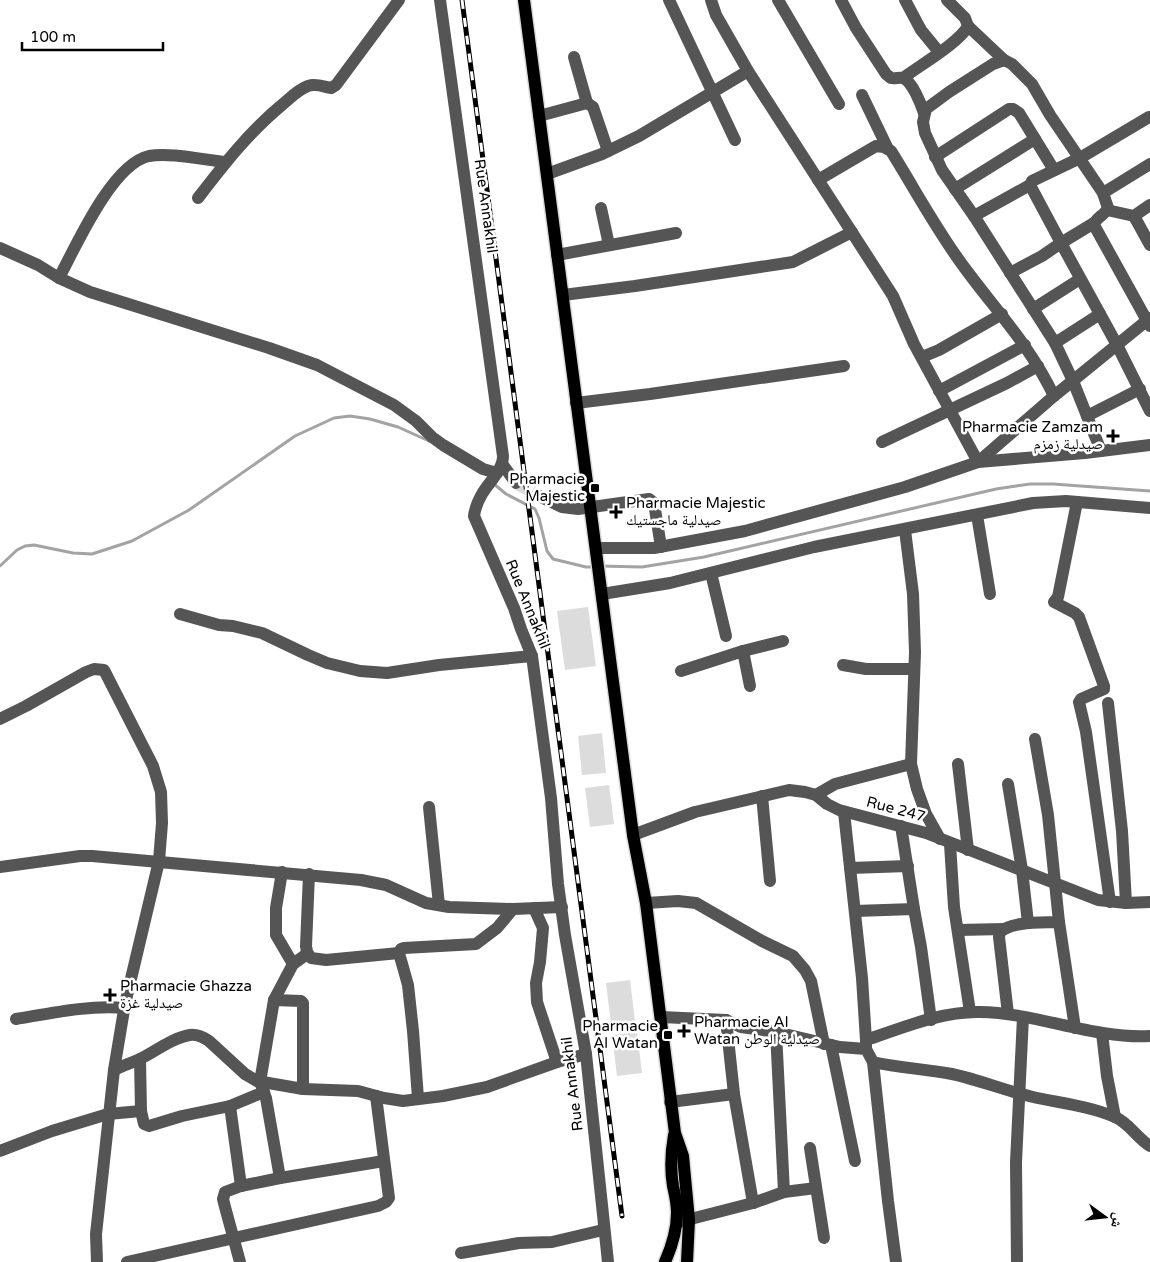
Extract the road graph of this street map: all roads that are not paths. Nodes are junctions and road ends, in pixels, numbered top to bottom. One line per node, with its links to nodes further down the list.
1 (399, 0): 29 (street)
2 (440, 0): 77 (street, Rue Annakhil)
3 (524, 0): 21 (main road)
4 (669, 0): 16 (street)
5 (778, 0): 19 (street)
6 (841, 0): 15 (street)
7 (905, 0): 11 (street)
8 (947, 0): 10 (street)
9 (712, 1): 14 (street)
10 (968, 26): 11 (street); 13 (street)
11 (938, 52): 15 (street)
12 (574, 56): 18 (street)
13 (1004, 60): 20 (street); 28 (street)
14 (748, 70): 16 (street); 33 (street)
15 (903, 78): 20 (street)
16 (711, 93): 24 (street); 26 (street)
17 (862, 96): 25 (street)
18 (586, 103): 21 (street); 26 (street)
19 (839, 104)
20 (924, 113): 27 (street)
21 (539, 116): 32 (main road)
22 (1150, 118): 28 (street)
23 (1035, 139): 27 (street); 31 (street); 35 (street)
24 (734, 140)
25 (888, 149): 33 (street); 56 (street)
26 (608, 151): 32 (street)
27 (935, 157): 35 (street)
28 (1080, 158): 31 (street); 36 (street)
29 (226, 162): 37 (street); 52 (street)
30 (1150, 164): 36 (street)
31 (1054, 170): 34 (street)
32 (547, 174): 50 (main road)
33 (818, 180): 44 (street)
34 (1030, 185): 41 (street); 46 (street)
35 (955, 189): 41 (street)
36 (1103, 194): 40 (street)
37 (198, 198)
38 (1150, 205): 42 (street)
39 (601, 208): 47 (street)
40 (1107, 210): 42 (street); 43 (street)
41 (974, 216): 51 (street)
42 (1134, 216): 48 (street)
43 (1094, 223): 46 (street); 58 (street)
44 (852, 232): 54 (street); 62 (street)
45 (676, 233): 47 (street)
46 (1060, 243): 51 (street); 53 (street)
47 (609, 245): 50 (street)
48 (1150, 245)
49 (0, 248): 52 (street)
50 (557, 255): 54 (main road)
51 (1010, 273): 55 (street)
52 (59, 278): 77 (street)
53 (1080, 279): 55 (street); 57 (street)
54 (563, 294): 69 (main road)
55 (1033, 309): 59 (street)
56 (1002, 314): 61 (street); 62 (street)
57 (1100, 314): 59 (street); 60 (street)
58 (1149, 321): 60 (street)
59 (1055, 343): 65 (street)
60 (1117, 344): 65 (street); 66 (street)
61 (1025, 345): 64 (street); 67 (street)
62 (922, 357): 67 (street)
63 (844, 366): 69 (street)
64 (1038, 366): 68 (street); 70 (street)
65 (1073, 381): 68 (street); 72 (street)
66 (1140, 389): 71 (street); 72 (street)
67 (939, 391): 70 (street)
68 (1054, 396): 76 (street)
69 (576, 403): 81 (main road)
70 (949, 409): 73 (street); 76 (street)
71 (1150, 411)
72 (1087, 416): 75 (street)
73 (882, 442)
74 (1150, 445): 75 (street)
75 (1101, 451): 76 (street)
76 (978, 462): 85 (street)
77 (497, 472): 78 (street); 94 (street, Rue Annakhil)
78 (516, 483)
79 (539, 496): 81 (street)
80 (1077, 502): 82 (street); 83 (street); 122 (street)
81 (591, 508): 85 (street); 86 (main road)
82 (1150, 508)
83 (978, 515): 84 (street); 89 (street)
84 (905, 530): 87 (street); 96 (street)
85 (662, 547): 86 (street)
86 (597, 552): 88 (main road)
87 (710, 573): 88 (street); 91 (street)
88 (602, 594): 110 (main road)
89 (990, 594)
90 (180, 614): 94 (street)
91 (726, 636)
92 (783, 641): 93 (street)
93 (743, 652): 97 (street); 98 (street)
94 (532, 656): 127 (street, Rue Annakhil)
95 (843, 665): 96 (street)
96 (914, 669): 102 (street)
97 (681, 670)
98 (750, 686)
99 (1108, 703): 125 (street)
100 (0, 719): 113 (street)
101 (1035, 739): 121 (street)
102 (911, 764): 105 (street); 111 (street)
103 (958, 764): 112 (street)
104 (1008, 784): 117 (street)
105 (816, 795): 106 (street, Rue 247); 108 (street, Rue 247)
106 (762, 796): 110 (street, Rue 247); 120 (street)
107 (429, 807): 126 (street)
108 (844, 812): 109 (street, Rue 247); 116 (street)
109 (901, 826): 111 (street, Rue 247); 114 (street)
110 (633, 835): 124 (main road)
111 (945, 841): 112 (street, Rue 247); 135 (street)
112 (968, 850): 117 (street, Rue 247)
113 (159, 861): 115 (street); 118 (street); 140 (street)
114 (908, 866): 116 (street); 130 (street)
115 (0, 867)
116 (850, 868): 131 (street)
117 (1022, 870): 121 (street, Rue 247); 133 (street)
118 (282, 872): 119 (street); 138 (street)
119 (309, 874): 126 (street); 137 (street)
120 (770, 881)
121 (1055, 884): 122 (street, Rue 247); 132 (street)
122 (1110, 902): 125 (street, Rue 247)
123 (1150, 902): 125 (street, Rue 247)
124 (646, 903): 143 (main road); 153 (street)
125 (1126, 903)
126 (439, 905): 129 (street)
127 (562, 907): 128 (street); 154 (street, Rue Annakhil)
128 (534, 908): 129 (street); 156 (street)
129 (513, 909): 136 (street)
130 (914, 909): 131 (street); 147 (street)
131 (855, 911): 152 (street)
132 (1059, 922): 133 (street); 148 (street)
133 (1028, 923): 134 (street)
134 (1004, 929): 135 (street); 142 (street)
135 (958, 930): 141 (street)
136 (399, 953): 137 (street); 164 (street)
137 (308, 954): 138 (street)
138 (293, 964): 139 (street)
139 (274, 1000): 159 (street); 160 (street)
140 (125, 1008): 145 (street); 158 (street)
141 (970, 1012): 142 (street); 147 (street)
142 (1008, 1014): 144 (street)
143 (661, 1017): 146 (street); 165 (main road)
144 (1022, 1018): 148 (street); 162 (street)
145 (16, 1019)
146 (726, 1020): 149 (street); 161 (street)
147 (931, 1020): 152 (street)
148 (1075, 1028): 150 (street)
149 (776, 1032): 153 (street); 178 (street)
150 (1102, 1033): 151 (street); 169 (street)
151 (1150, 1036)
152 (866, 1044): 153 (street); 157 (street)
153 (827, 1045): 174 (street)
154 (586, 1054): 156 (street); 181 (street, Rue Annakhil)
155 (140, 1058): 158 (street); 159 (street); 167 (street)
156 (557, 1062): 164 (street)
157 (873, 1062): 162 (street); 191 (street)
158 (114, 1070): 168 (street)
159 (262, 1087): 160 (street); 166 (street); 175 (street)
160 (304, 1089): 163 (street)
161 (734, 1094): 165 (street); 179 (street)
162 (1020, 1094): 169 (street); 192 (street)
163 (376, 1096): 164 (street); 173 (street)
164 (418, 1098)
165 (670, 1102): 180 (main road)
166 (230, 1106): 167 (street); 176 (street)
167 (142, 1111): 168 (street)
168 (108, 1114): 172 (street); 185 (street)
169 (1115, 1118): 170 (street)
170 (1150, 1146)
171 (810, 1148): 177 (street)
172 (0, 1151)
173 (384, 1161): 175 (street); 183 (street)
174 (855, 1161)
175 (280, 1178): 176 (street)
176 (241, 1186): 183 (street)
177 (816, 1188): 178 (street); 182 (street)
178 (784, 1192): 179 (street)
179 (753, 1203): 180 (street)
180 (683, 1221): 189 (main road); 190 (main road)
181 (603, 1230): 184 (street); 188 (street, Rue Annakhil)
182 (824, 1238)
183 (234, 1239): 186 (street); 187 (street)
184 (461, 1253)
185 (98, 1262)
186 (127, 1262)
187 (240, 1262)
188 (608, 1262)
189 (665, 1262)
190 (687, 1262)
191 (896, 1262)
192 (1018, 1262)

